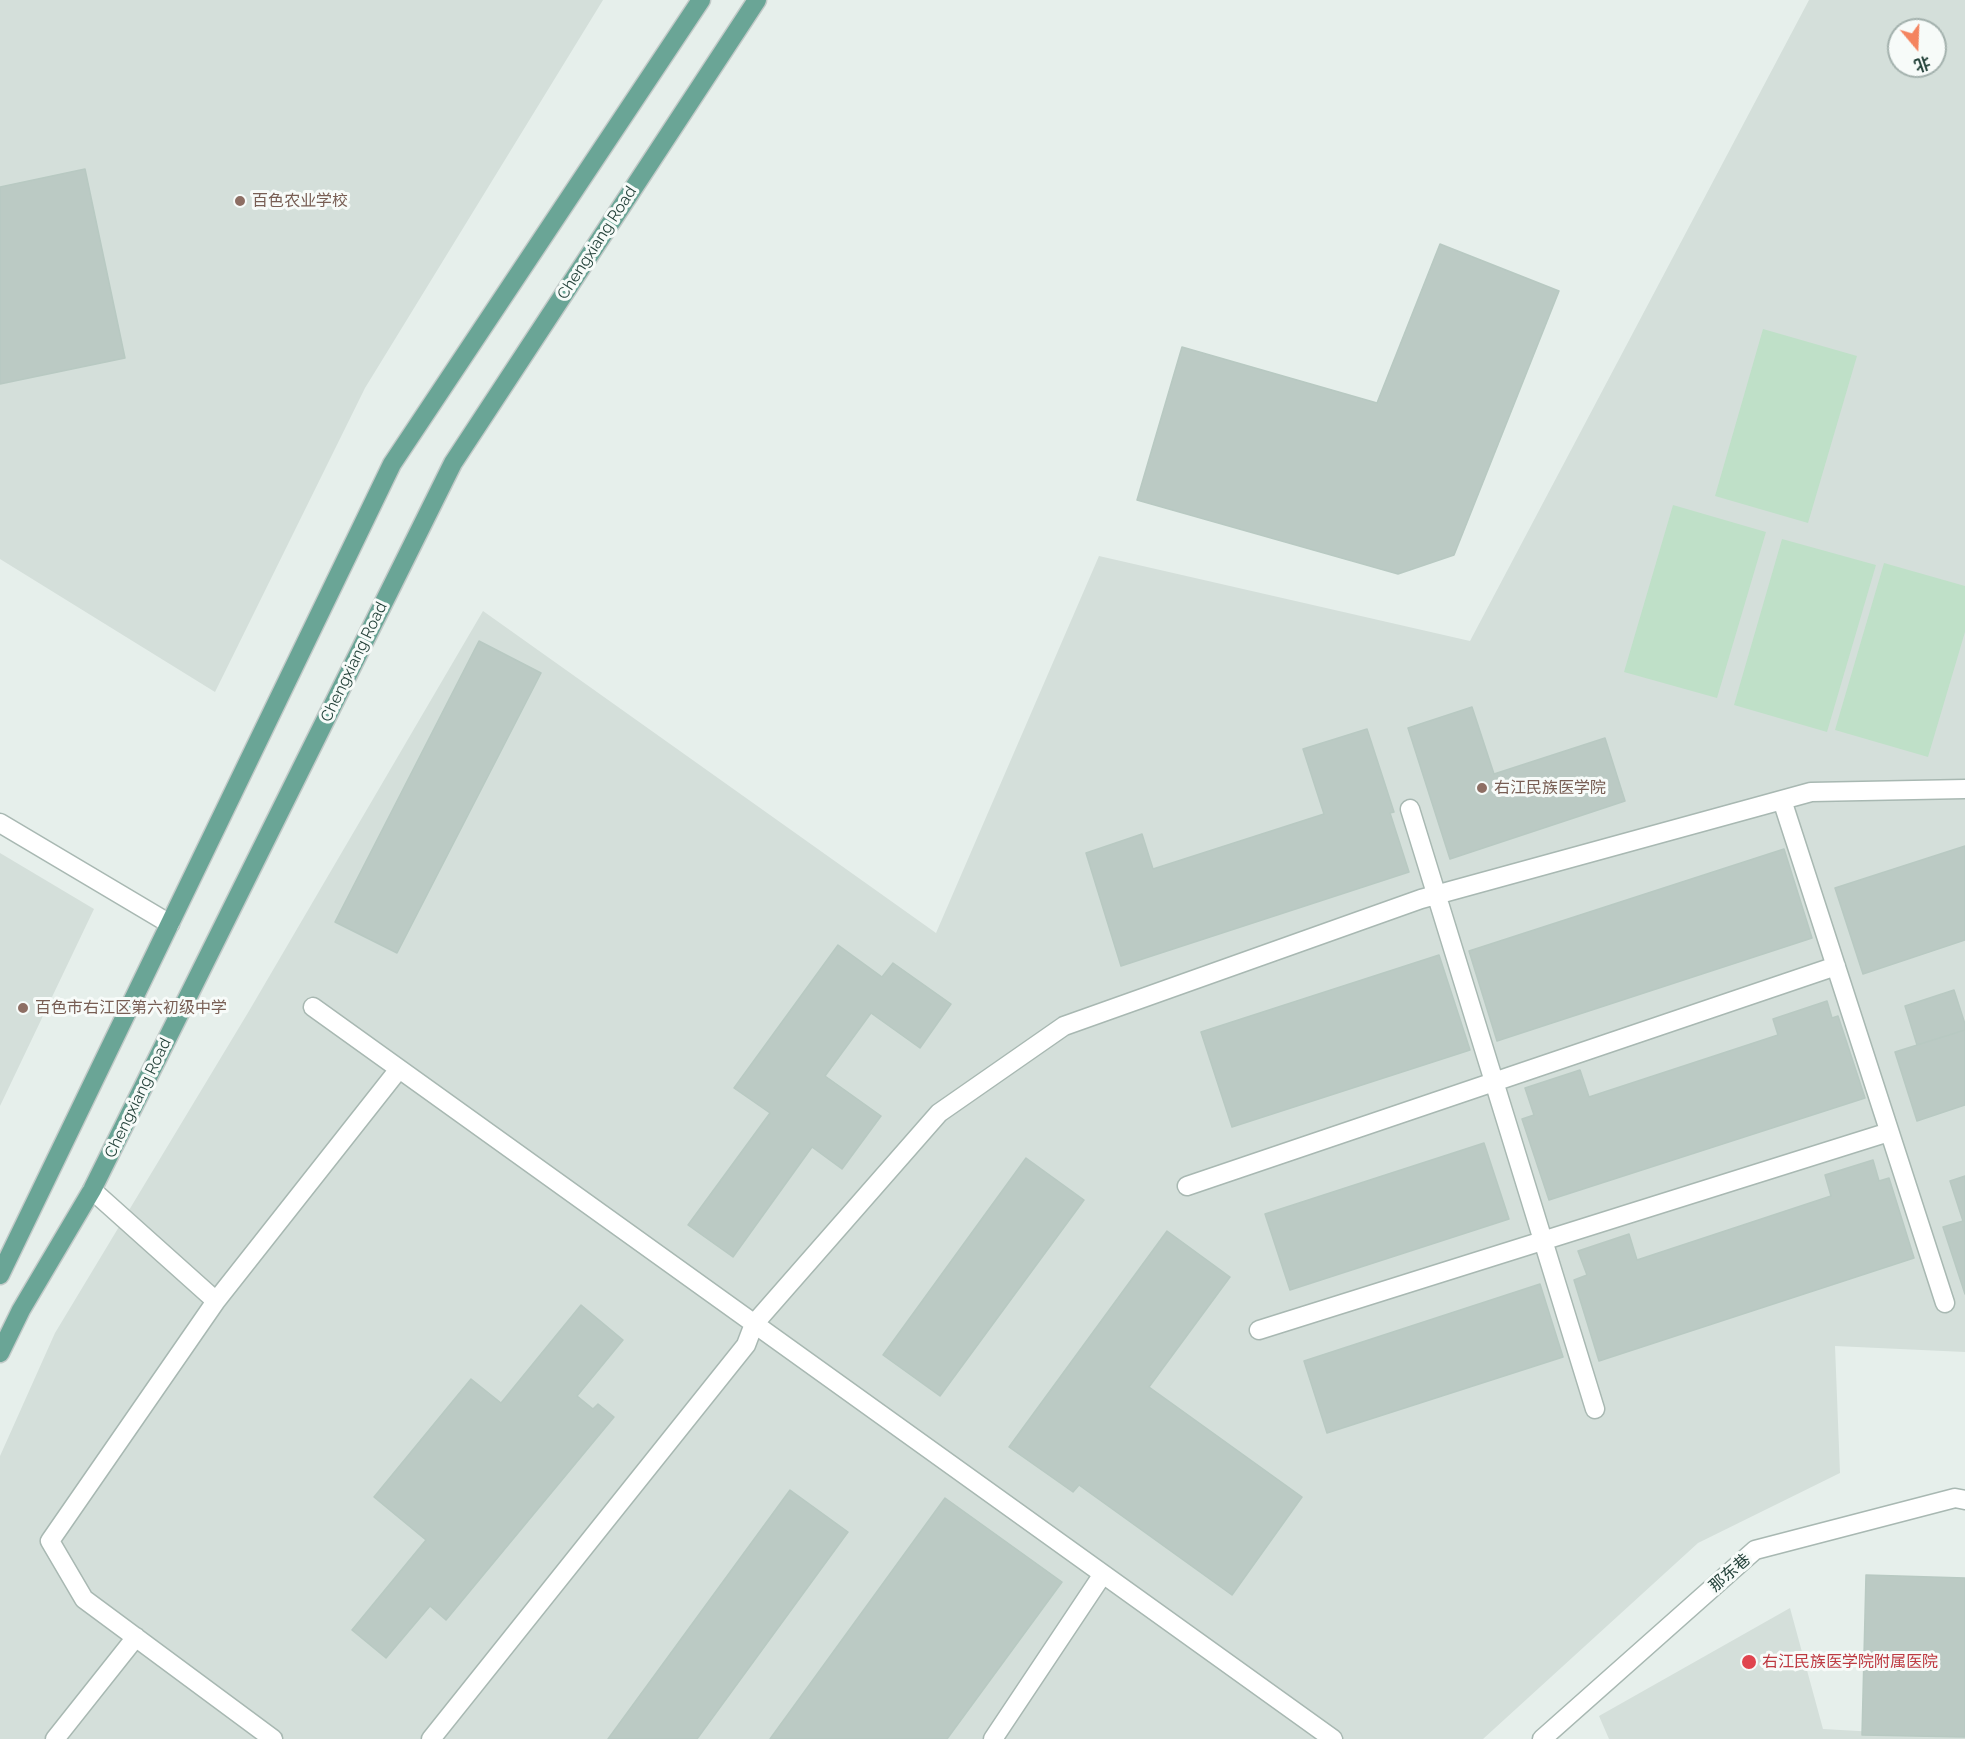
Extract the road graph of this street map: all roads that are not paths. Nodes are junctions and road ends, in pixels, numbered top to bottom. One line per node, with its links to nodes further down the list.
1 (701, 0): 8 (main road)
2 (757, 0): 15 (main road, Chengxiang Road)
3 (1965, 789): 4 (street)
4 (1782, 800): 7 (street); 9 (street)
5 (1410, 809): 7 (street)
6 (0, 823): 8 (street)
7 (1437, 895): 12 (street); 20 (street)
8 (170, 924): 17 (main road)
9 (1836, 966): 12 (street); 13 (street)
10 (313, 1007): 11 (street)
11 (399, 1069): 18 (street); 20 (street)
12 (1494, 1082): 14 (street); 16 (street)
13 (1889, 1132): 16 (street); 19 (street)
14 (1187, 1186)
15 (92, 1190): 18 (street); 22 (main road, Chengxiang Road)
16 (1543, 1240): 21 (street); 23 (street)
17 (0, 1275)
18 (216, 1301): 26 (street)
19 (1945, 1303)
20 (754, 1324): 25 (street); 29 (street)
21 (1258, 1330)
22 (0, 1353)
23 (1595, 1409)
24 (1965, 1500): 32 (street, 那东巷)
25 (1104, 1574): 30 (street); 31 (street)
26 (136, 1637): 27 (street); 28 (street)
27 (56, 1739)
28 (273, 1739)
29 (431, 1739)
30 (993, 1739)
31 (1333, 1739)
32 (1542, 1739)

